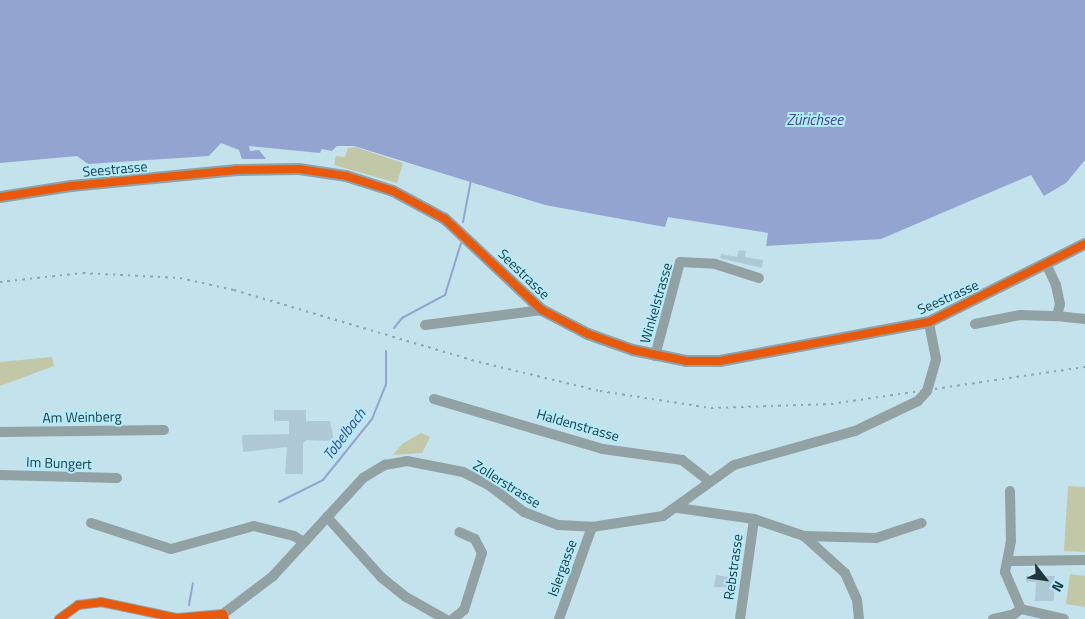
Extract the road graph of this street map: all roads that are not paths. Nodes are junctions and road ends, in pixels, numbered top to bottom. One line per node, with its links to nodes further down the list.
1 (0, 197): 5 (main road, Seestrasse)
2 (1085, 244): 3 (main road, Seestrasse)
3 (1046, 264): 6 (street); 8 (main road, Seestrasse)
4 (759, 278): 11 (street, Winkelstrasse)
5 (542, 310): 10 (street); 11 (main road, Seestrasse)
6 (1057, 316): 7 (street); 9 (street)
7 (1085, 319)
8 (929, 322): 11 (main road, Seestrasse); 17 (street, Zollerstrasse)
9 (976, 324)
10 (425, 326)
11 (655, 356)
12 (434, 399): 17 (street, Haldenstrasse)
13 (164, 430): 14 (street, Am Weinberg)
14 (0, 432)
15 (0, 475): 16 (street, Im Bungert)
16 (117, 478)
17 (709, 481): 19 (street, Zollerstrasse)
18 (1010, 491): 29 (street)
19 (678, 508): 21 (street); 24 (street, Zollerstrasse)
20 (326, 517): 24 (street, Zollerstrasse); 27 (street, Zollerstrasse); 34 (street)
21 (754, 520): 26 (street); 37 (street, Rebstrasse)
22 (91, 523): 27 (street)
23 (922, 523): 26 (street)
24 (592, 527): 36 (street, Islergasse)
25 (459, 532): 35 (street)
26 (804, 536): 38 (street)
27 (304, 542): 32 (street, Zollerstrasse)
28 (1085, 560): 29 (street)
29 (1008, 561): 30 (street)
30 (1021, 609): 39 (street); 40 (street)
31 (153, 615): 32 (street, Zollerstrasse); 33 (street, Zollerstrasse)
32 (224, 616)
33 (59, 619)
34 (445, 619)
35 (453, 619)
36 (559, 619)
37 (740, 619)
38 (859, 619)
39 (993, 619)
40 (1064, 619)

